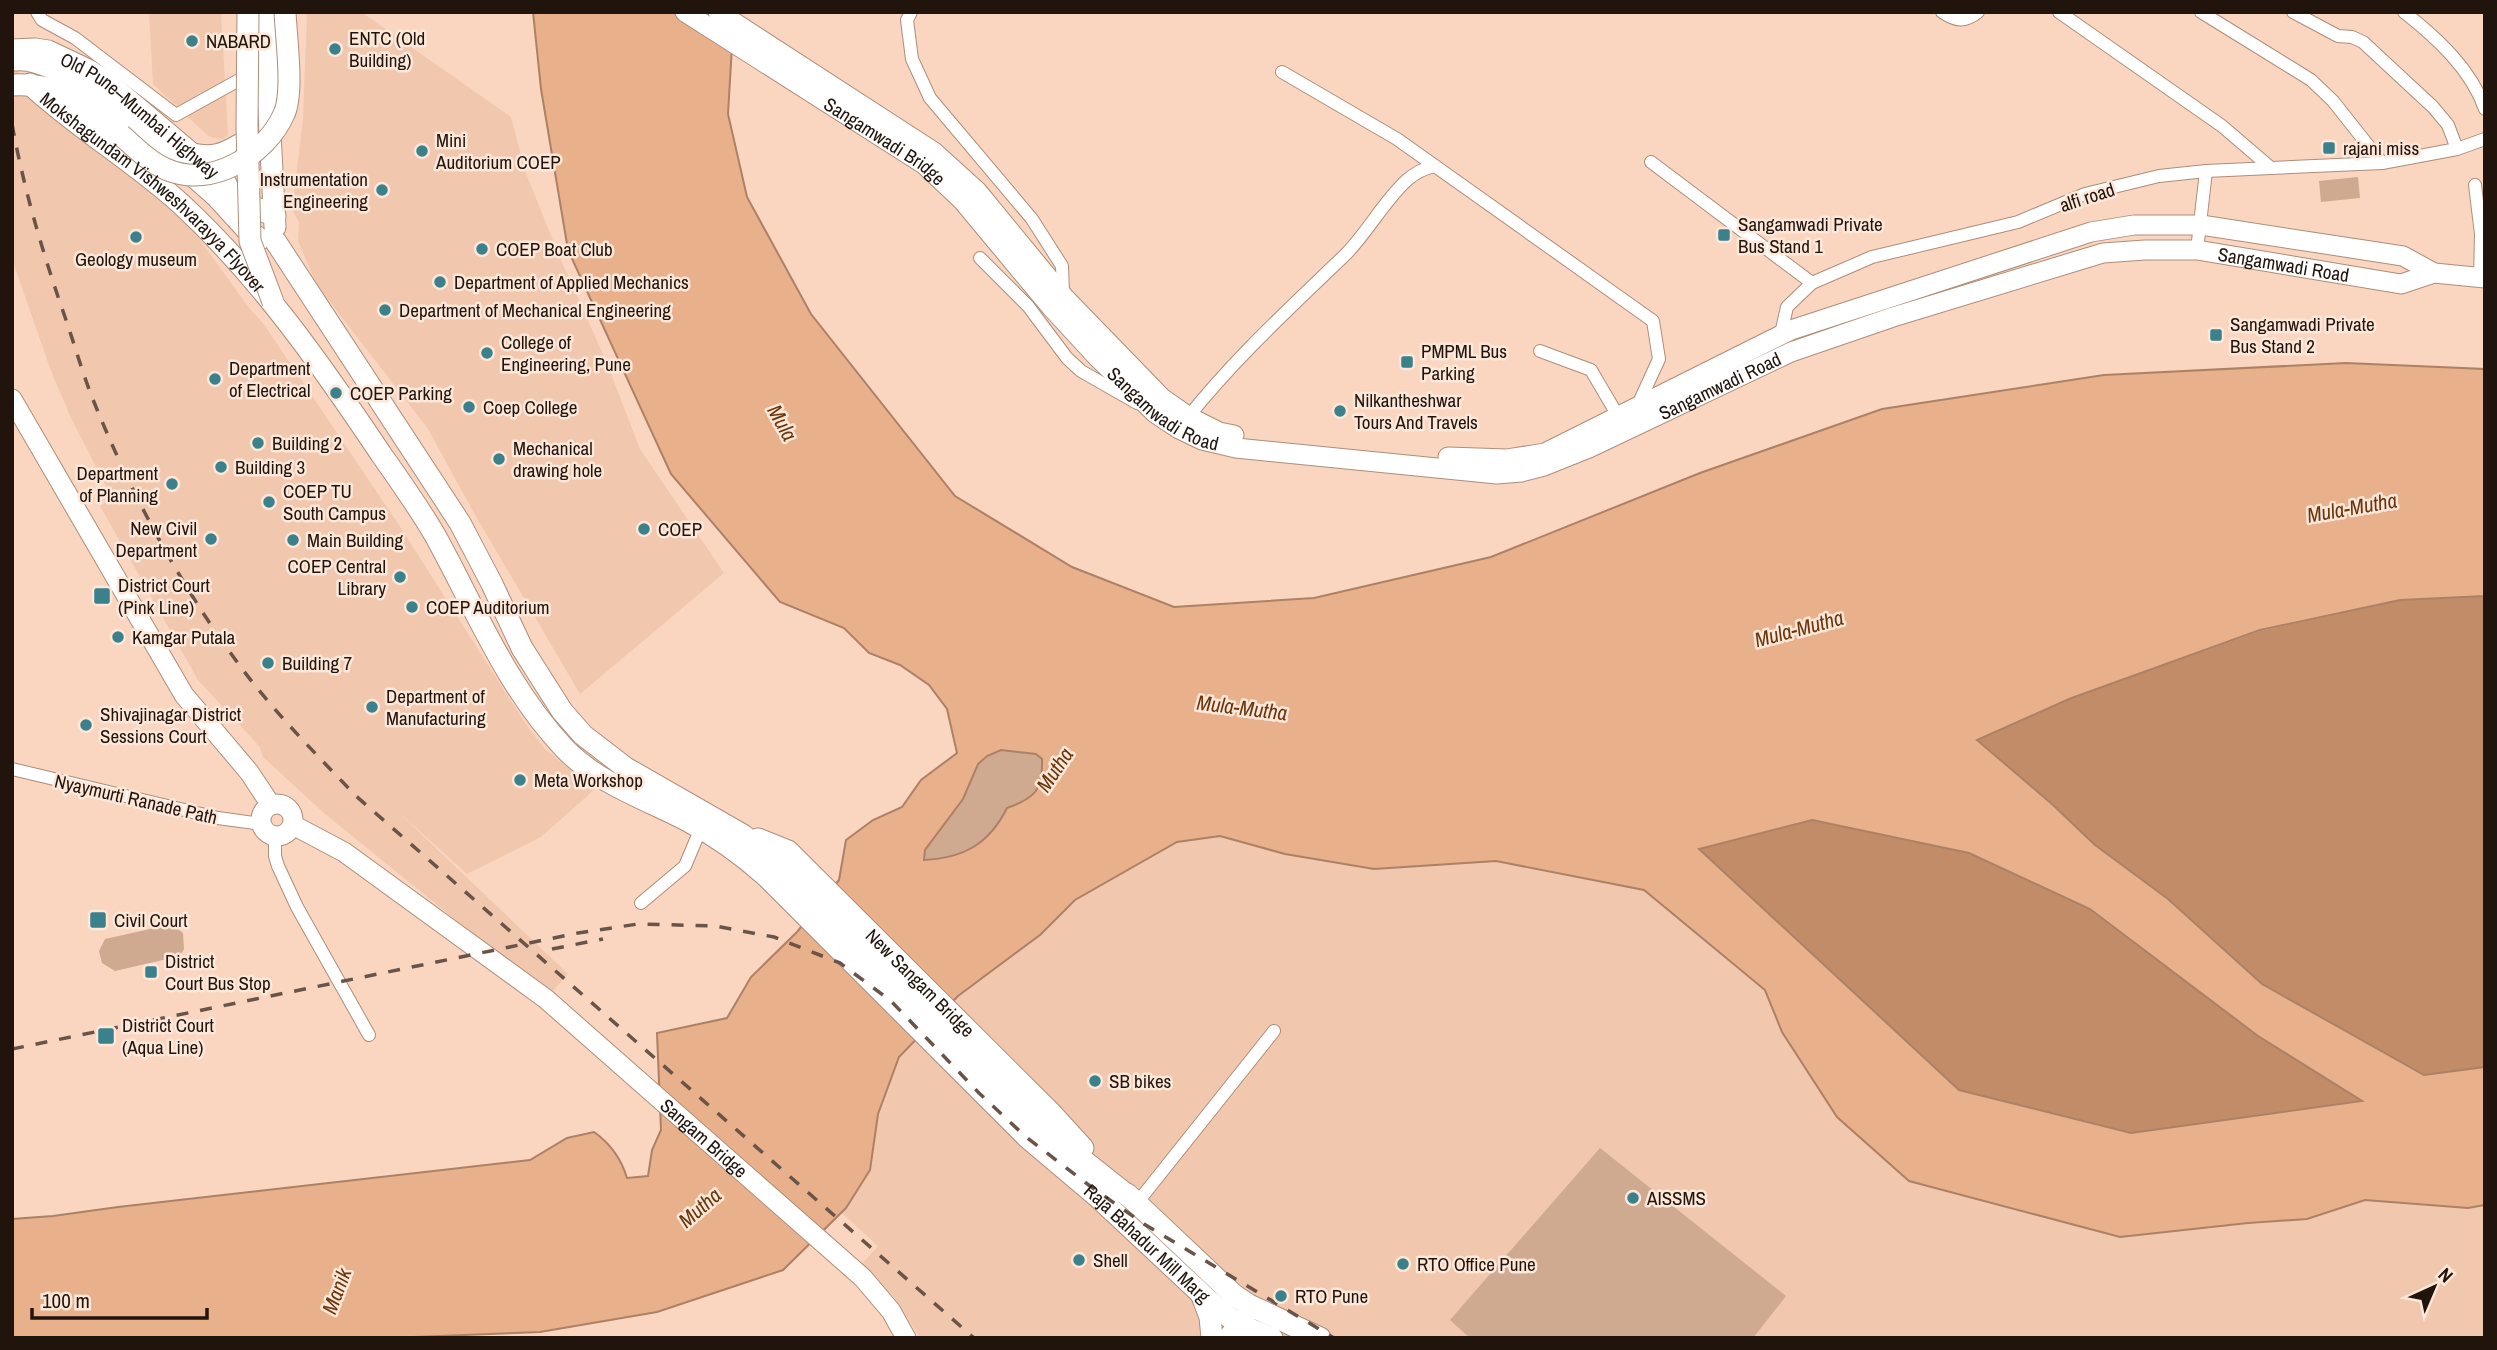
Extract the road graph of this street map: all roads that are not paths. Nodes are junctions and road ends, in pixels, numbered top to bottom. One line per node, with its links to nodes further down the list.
1 (37, 12): 17 (street)
2 (240, 12): 17 (highway, Old Pune–Mumbai Highway)
3 (248, 12): 41 (highway, Mokshagundam Vishweshvarayya Flyover, bridge)
4 (266, 12): 19 (highway)
5 (283, 12): 18 (highway, Mokshagundam Vishweshvarayya Flyover, bridge); 19 (highway)
6 (685, 12): 21 (main road, Sangamwadi Bridge)
7 (718, 12): 21 (main road, Sangamwadi Bridge)
8 (911, 12): 42 (street)
9 (1942, 12): 10 (street)
10 (1978, 12)
11 (2059, 12): 29 (street)
12 (2202, 12): 27 (street)
13 (2293, 12): 24 (street)
14 (2404, 12): 20 (street)
15 (18, 55): 25 (highway, Old Pune–Mumbai Highway); 32 (highway)
16 (1282, 72): 28 (street)
17 (239, 80): 23 (highway, Old Pune–Mumbai Highway)
18 (21, 85): 41 (highway, Mokshagundam Vishweshvarayya Flyover)
19 (269, 105): 33 (highway)
20 (2485, 109)
21 (896, 135): 42 (main road, Sangamwadi Bridge)
22 (2485, 139): 24 (street, alfi road)
23 (239, 145): 25 (highway); 32 (highway, Old Pune–Mumbai Highway)
24 (2457, 149): 27 (street, alfi road)
25 (192, 154): 32 (highway, Old Pune–Mumbai Highway)
26 (1651, 162): 40 (street)
27 (2382, 163): 29 (street, alfi road)
28 (1435, 166): 48 (street); 50 (street)
29 (2271, 169): 30 (street, alfi road)
30 (2206, 171): 34 (street); 40 (street, alfi road)
31 (2475, 185): 39 (street)
32 (231, 204): 33 (highway, Old Pune–Mumbai Highway); 35 (highway)
33 (275, 216): 35 (highway)
34 (2202, 225): 36 (street); 38 (main road, Sangamwadi Road); 43 (main road, Sangamwadi Road)
35 (276, 242): 56 (highway)
36 (2197, 250): 38 (main road, Sangamwadi Road); 45 (main road, Sangamwadi Road)
37 (980, 258): 47 (street)
38 (2434, 273): 39 (main road, Sangamwadi Road)
39 (2482, 278)
40 (1812, 283): 43 (street, alfi road)
41 (273, 302): 54 (highway, Mokshagundam Vishweshvarayya Flyover)
42 (1058, 302): 47 (main road, Sangamwadi Bridge)
43 (1779, 336): 45 (street); 48 (main road, Sangamwadi Road)
44 (1540, 351): 49 (street)
45 (1785, 355): 50 (main road, Sangamwadi Road)
46 (12, 399): 52 (main road)
47 (1159, 406): 50 (main road, Sangamwadi Road)
48 (1637, 407): 49 (main road, Sangamwadi Road)
49 (1618, 416): 50 (main road, Sangamwadi Road)
50 (1184, 423)
51 (12, 769): 55 (street, Nyaymurti Ranade Path)
52 (271, 805): 53 (main road); 55 (main road)
53 (293, 825): 55 (main road); 66 (main road, Sangam Bridge)
54 (701, 828): 56 (highway, Mokshagundam Vishweshvarayya Flyover); 57 (street)
55 (268, 830): 59 (street)
56 (777, 863): 60 (highway, New Sangam Bridge); 60 (highway, New Sangam Bridge)
57 (641, 903)
58 (1274, 1031): 62 (street)
59 (369, 1035)
60 (1040, 1126): 61 (highway, Raja Bahadur Mill Marg); 62 (highway, Raja Bahadur Mill Marg)
61 (1064, 1157): 62 (highway, Raja Bahadur Mill Marg); 63 (highway, Raja Bahadur Mill Marg)
62 (1137, 1203): 64 (highway, Raja Bahadur Mill Marg)
63 (1202, 1295): 65 (highway, Raja Bahadur Mill Marg); 67 (highway)
64 (1263, 1311): 65 (main road); 68 (highway, Raja Bahadur Mill Marg)
65 (1250, 1334)
66 (906, 1338)
67 (1212, 1338)
68 (1320, 1338)

